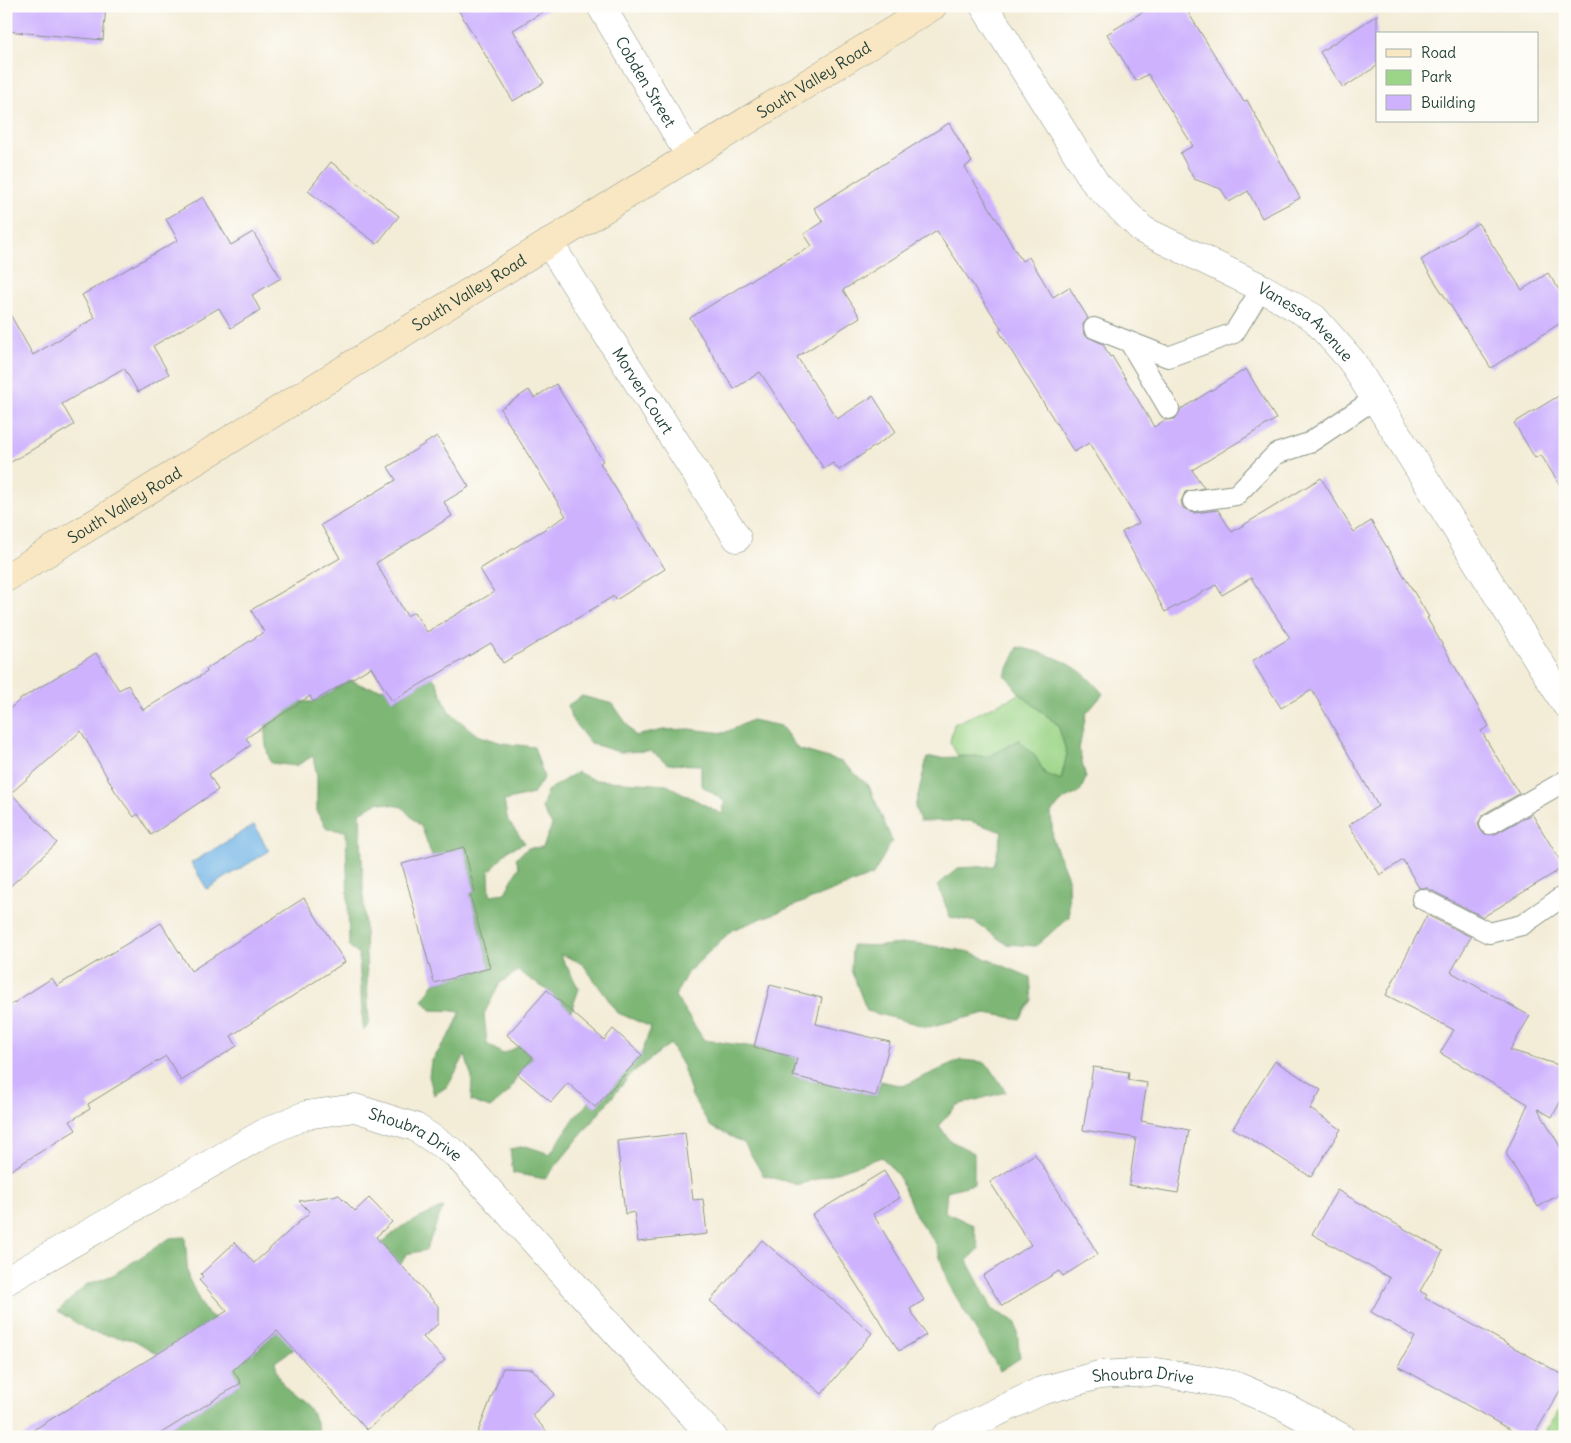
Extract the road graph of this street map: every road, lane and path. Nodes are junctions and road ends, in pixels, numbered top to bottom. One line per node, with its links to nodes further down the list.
1 (601, 6): 4 (street, Cobden Street)
2 (932, 6): 4 (main road, South Valley Road)
3 (984, 6): 6 (street, Vanessa Avenue)
4 (690, 156): 5 (main road, South Valley Road)
5 (549, 243): 12 (street, Morven Court); 13 (main road, South Valley Road)
6 (1262, 288): 8 (lane); 9 (street, Vanessa Avenue)
7 (1094, 328): 8 (lane)
8 (1130, 343): 10 (lane)
9 (1376, 398): 11 (lane); 14 (street, Vanessa Avenue)
10 (1169, 409)
11 (1193, 501)
12 (737, 538)
13 (6, 578)
14 (1565, 703)
15 (1565, 780): 16 (lane)
16 (1490, 824)
17 (1565, 895): 18 (lane)
18 (1422, 899)
19 (6, 1282): 20 (street, Shoubra Drive)
20 (713, 1437)
21 (945, 1437): 22 (street, Shoubra Drive)
22 (1341, 1437)

